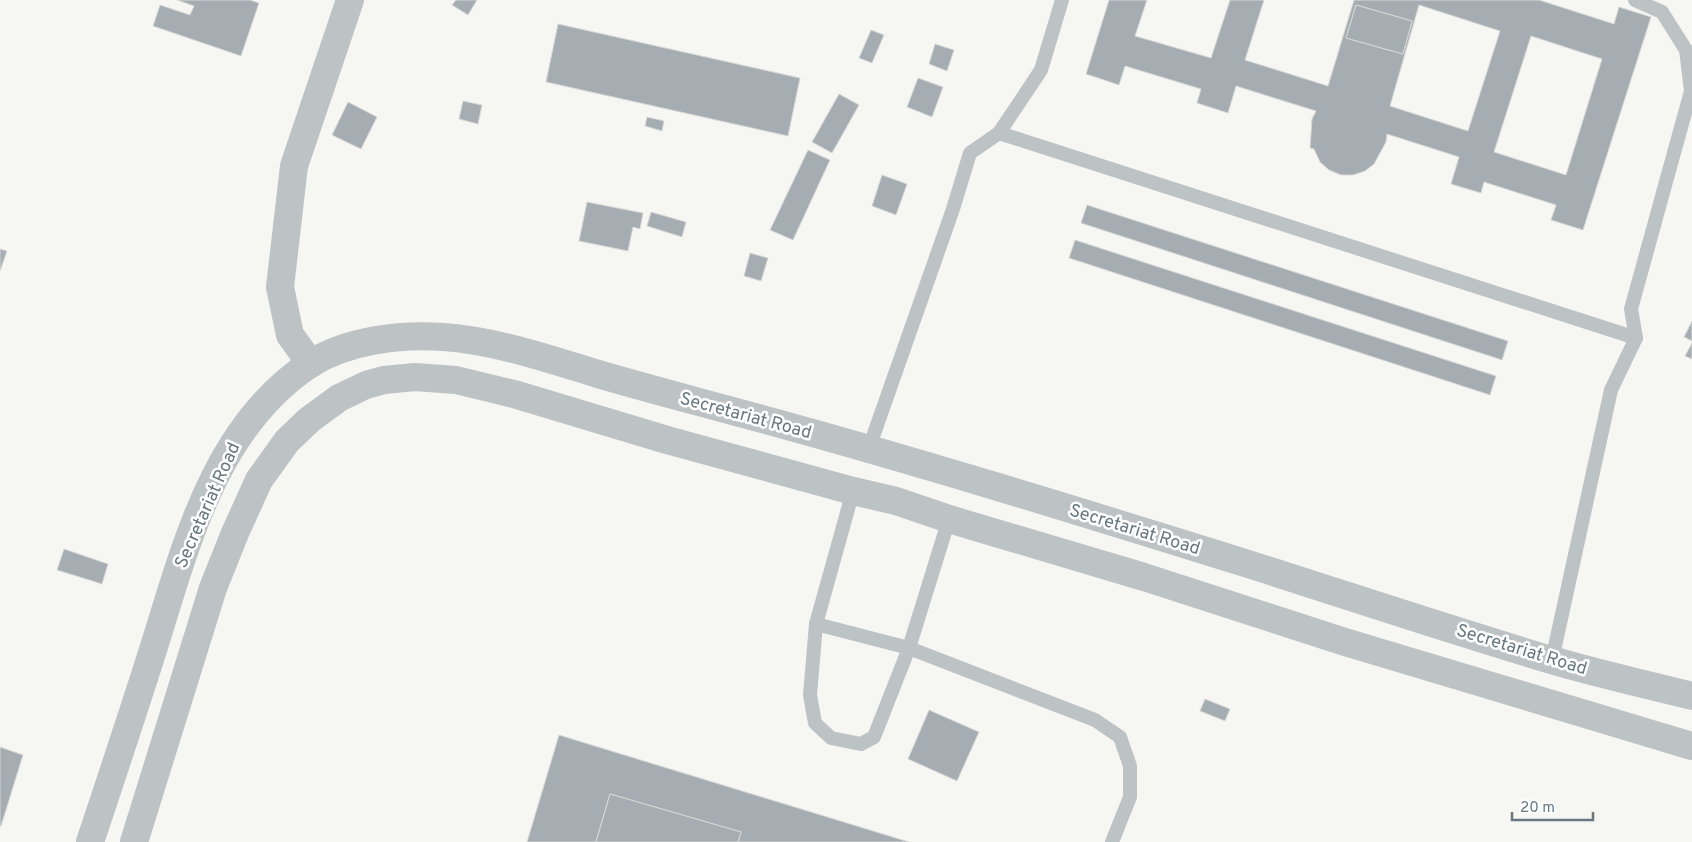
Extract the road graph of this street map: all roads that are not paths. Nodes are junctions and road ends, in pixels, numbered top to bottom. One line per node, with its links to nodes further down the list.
1 (350, 0): 6 (street)
2 (1062, 0): 4 (lane)
3 (1636, 0): 5 (lane)
4 (998, 133): 5 (lane); 7 (lane)
5 (1636, 338): 14 (lane)
6 (311, 364): 7 (street, Secretariat Road); 17 (street, Secretariat Road)
7 (869, 448): 8 (street, Secretariat Road)
8 (910, 461): 10 (street); 14 (street, Secretariat Road)
9 (853, 491): 10 (street, Secretariat Road); 12 (lane); 18 (street, Secretariat Road)
10 (896, 501): 11 (street, Secretariat Road)
11 (949, 519): 13 (lane); 16 (street, Secretariat Road)
12 (816, 624): 13 (lane); 13 (lane)
13 (909, 648): 19 (lane)
14 (1552, 660): 15 (street, Secretariat Road)
15 (1692, 696)
16 (1692, 746)
17 (90, 842)
18 (134, 842)
19 (1112, 842)

